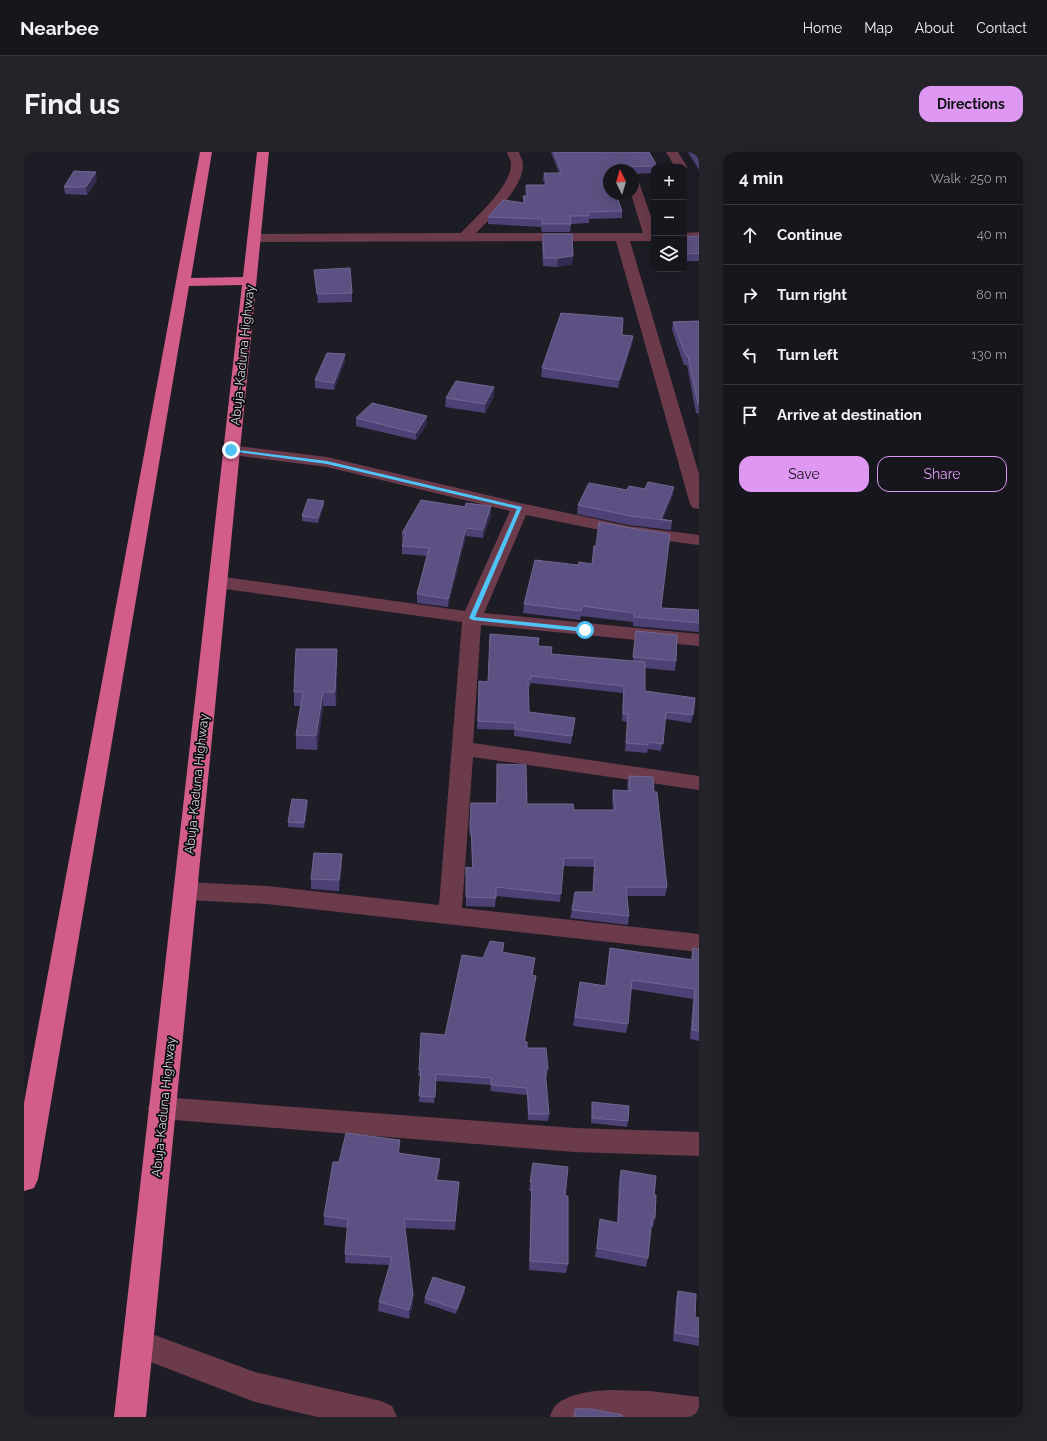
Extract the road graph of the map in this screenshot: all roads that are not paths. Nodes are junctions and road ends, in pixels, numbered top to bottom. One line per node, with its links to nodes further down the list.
1 (206, 152): 15 (highway)
2 (263, 152): 13 (highway, Abuja-Kaduna Highway)
3 (513, 152): 9 (street)
4 (672, 152): 5 (street)
5 (679, 164)
6 (639, 199): 7 (street)
7 (652, 236)
8 (699, 236): 12 (street)
9 (465, 237): 10 (street); 13 (street)
10 (622, 237): 11 (street); 17 (street)
11 (651, 237)
12 (687, 237)
13 (254, 238): 14 (highway, Abuja-Kaduna Highway)
14 (250, 281): 15 (highway); 16 (highway, Abuja-Kaduna Highway)
15 (182, 282): 30 (highway)
16 (231, 450): 18 (street); 20 (highway, Abuja-Kaduna Highway)
17 (699, 504)
18 (520, 508): 19 (street); 21 (street)
19 (699, 540)
20 (218, 582): 21 (street); 25 (highway, Abuja-Kaduna Highway)
21 (472, 618): 22 (street); 23 (street)
22 (699, 640)
23 (462, 748): 24 (street); 26 (street)
24 (699, 783)
25 (185, 891): 26 (street); 28 (highway, Abuja-Kaduna Highway)
26 (450, 915): 27 (street)
27 (699, 942)
28 (162, 1108): 29 (street); 31 (highway, Abuja-Kaduna Highway)
29 (699, 1144)
30 (24, 1179)
31 (138, 1343): 33 (highway, Abuja-Kaduna Highway); 34 (street)
32 (699, 1412): 35 (street)
33 (130, 1417)
34 (381, 1417)
35 (566, 1417)

